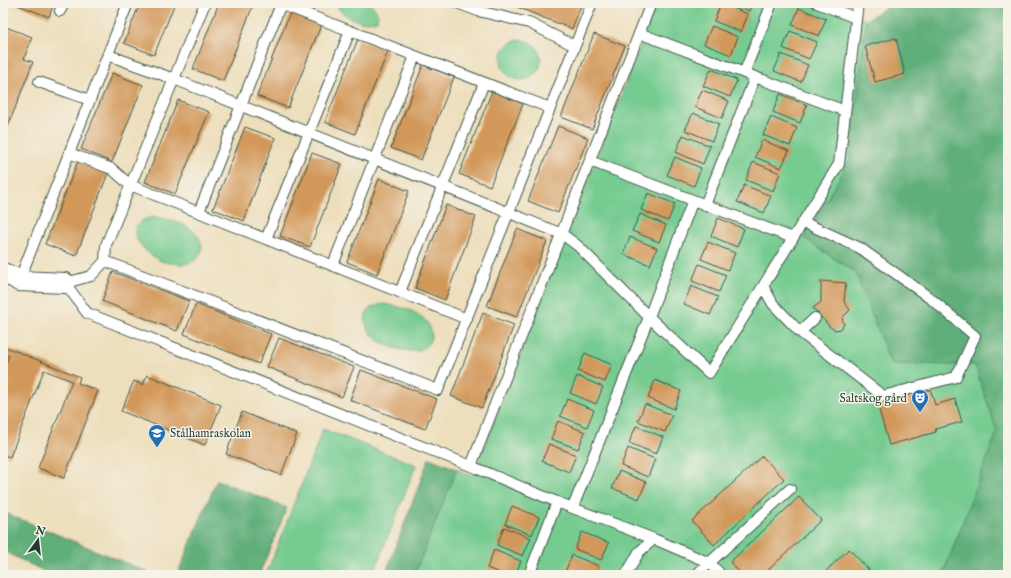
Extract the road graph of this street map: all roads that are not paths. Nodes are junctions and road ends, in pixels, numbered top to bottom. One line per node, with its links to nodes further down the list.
1 (128, 3): 14 (lane)
2 (205, 3): 18 (lane)
3 (279, 3): 11 (lane); 22 (lane)
4 (457, 3): 13 (lane)
5 (592, 3): 13 (lane)
6 (651, 3): 12 (lane)
7 (772, 3): 16 (lane)
8 (816, 3): 10 (lane)
9 (858, 3): 10 (lane)
10 (856, 18): 24 (lane)
11 (350, 31): 15 (lane); 25 (lane)
12 (639, 33): 16 (lane); 28 (lane)
13 (575, 46): 23 (lane)
14 (108, 55): 18 (lane); 21 (lane)
15 (415, 56): 20 (lane); 27 (lane)
16 (744, 73): 17 (lane)
17 (755, 77): 24 (lane); 32 (lane)
18 (174, 79): 22 (lane); 29 (lane)
19 (39, 82): 21 (lane)
20 (484, 83): 23 (lane); 30 (lane)
21 (90, 100): 26 (lane)
22 (241, 106): 25 (lane); 33 (lane)
23 (550, 108): 34 (lane)
24 (845, 111): 35 (lane)
25 (308, 133): 27 (lane); 38 (lane)
26 (69, 153): 29 (lane); 41 (lane)
27 (375, 159): 30 (lane); 40 (lane)
28 (590, 161): 31 (lane); 36 (lane)
29 (130, 185): 33 (lane); 39 (lane)
30 (443, 186): 34 (lane); 44 (lane)
31 (693, 200): 32 (lane); 45 (lane)
32 (705, 205): 37 (lane)
33 (199, 212): 38 (lane)
34 (509, 212): 36 (lane); 47 (lane)
35 (803, 222): 37 (lane); 48 (lane)
36 (562, 234): 45 (lane); 49 (lane)
37 (793, 238): 43 (lane)
38 (266, 239): 40 (lane)
39 (105, 261): 42 (lane); 47 (lane)
40 (333, 266): 44 (lane)
41 (11, 277): 42 (street)
42 (65, 282): 49 (lane)
43 (763, 286): 45 (lane); 48 (lane)
44 (400, 292): 47 (lane)
45 (649, 317): 52 (lane)
46 (815, 318): 48 (lane)
47 (467, 319)
48 (800, 332)
49 (471, 466): 51 (lane)
50 (790, 489): 54 (lane)
51 (557, 502): 52 (lane); 55 (lane)
52 (573, 507): 53 (lane)
53 (654, 539): 54 (lane); 56 (lane)
54 (710, 563): 57 (lane); 58 (lane)
55 (529, 575)
56 (626, 575)
57 (696, 575)
58 (721, 575)

